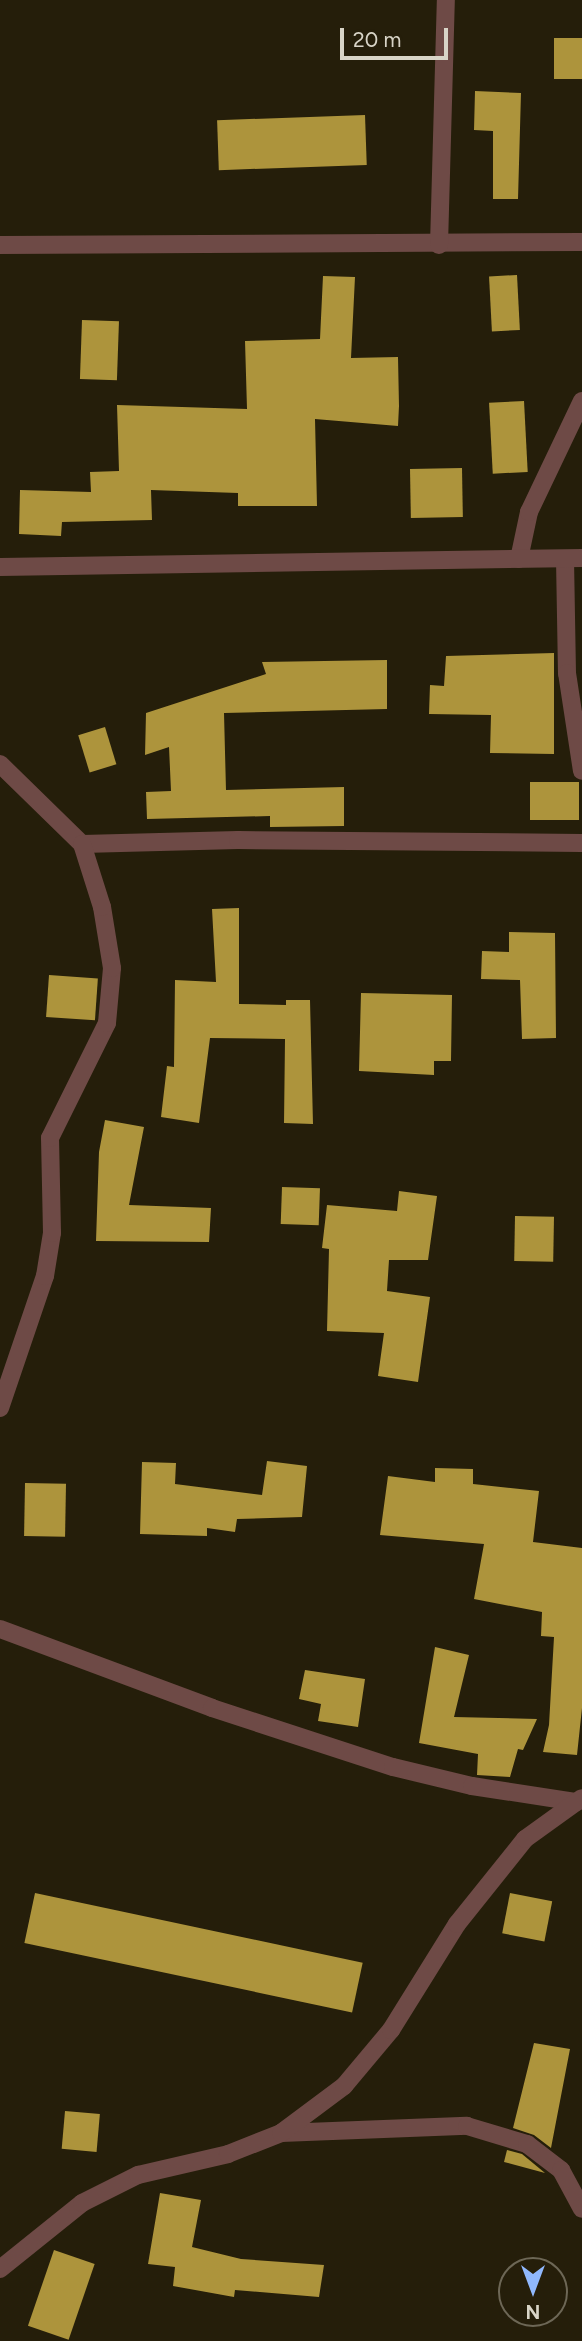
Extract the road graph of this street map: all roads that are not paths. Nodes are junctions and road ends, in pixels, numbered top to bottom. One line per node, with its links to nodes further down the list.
1 (446, 0): 4 (street)
2 (582, 242): 4 (street)
3 (0, 245): 4 (street)
4 (439, 245)
5 (582, 401): 7 (street)
6 (574, 558): 7 (street); 10 (street)
7 (519, 559): 8 (street)
8 (0, 567)
9 (0, 764): 12 (street)
10 (582, 771)
11 (582, 843): 12 (street)
12 (82, 844): 13 (street)
13 (0, 1408)
14 (0, 1629): 15 (street)
15 (580, 1800): 16 (street)
16 (281, 2133): 17 (street); 18 (street)
17 (582, 2210)
18 (0, 2269)

